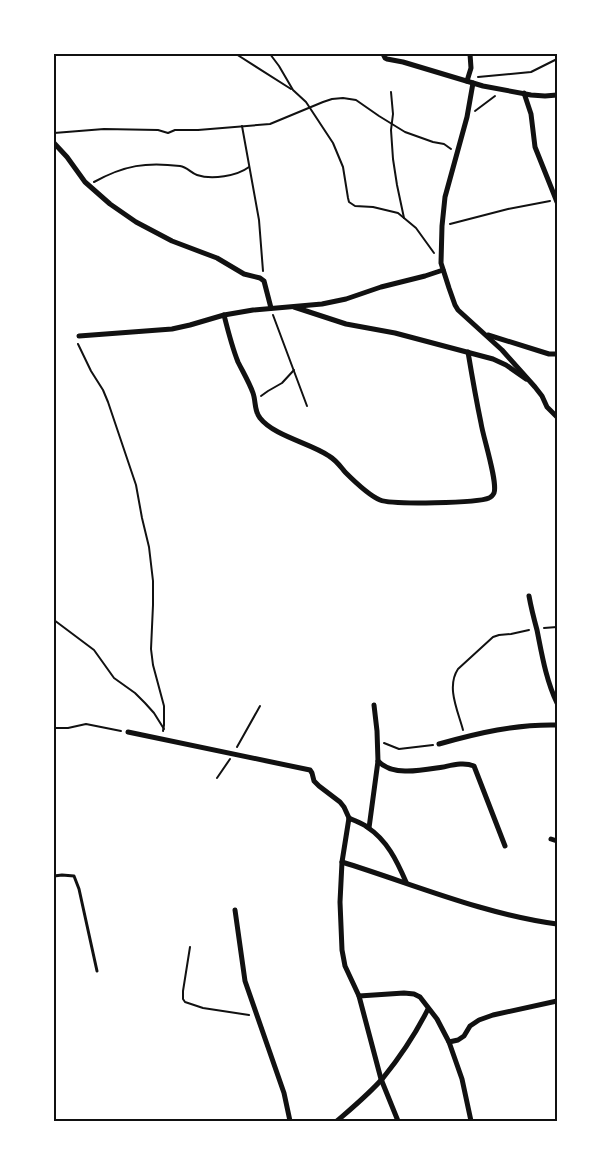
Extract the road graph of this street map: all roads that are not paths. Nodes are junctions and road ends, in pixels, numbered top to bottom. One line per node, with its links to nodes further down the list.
1 (383, 54): 3 (street)
2 (470, 54): 3 (street)
3 (467, 79): 4 (street)
4 (473, 83): 5 (street); 9 (street)
5 (524, 93): 6 (street); 8 (street)
6 (557, 95)
7 (54, 142): 11 (street)
8 (557, 200)
9 (443, 270): 10 (street); 13 (street)
10 (291, 307): 11 (street); 15 (street)
11 (271, 308): 12 (street)
12 (224, 315): 14 (street); 15 (street)
13 (485, 334): 16 (street); 17 (street)
14 (79, 336)
15 (468, 352): 17 (street)
16 (557, 354)
17 (532, 383): 18 (street)
18 (557, 417)
19 (529, 596): 20 (street)
20 (557, 703)
21 (374, 705): 25 (street)
22 (557, 725): 24 (street)
23 (128, 732): 26 (street)
24 (439, 744)
25 (378, 761): 27 (street); 30 (street)
26 (349, 818): 27 (street); 31 (street)
27 (369, 828): 33 (street)
28 (551, 839): 29 (street)
29 (557, 841)
30 (505, 846)
31 (342, 862): 33 (street); 37 (street)
32 (54, 876): 36 (lane)
33 (406, 882): 35 (street)
34 (235, 910): 42 (street)
35 (557, 924)
36 (97, 971)
37 (359, 996): 39 (street); 41 (street)
38 (557, 1001): 40 (street)
39 (428, 1009): 40 (street); 41 (street)
40 (450, 1042): 45 (street)
41 (381, 1079): 43 (street); 44 (street)
42 (290, 1121)
43 (337, 1121)
44 (398, 1121)
45 (471, 1121)

